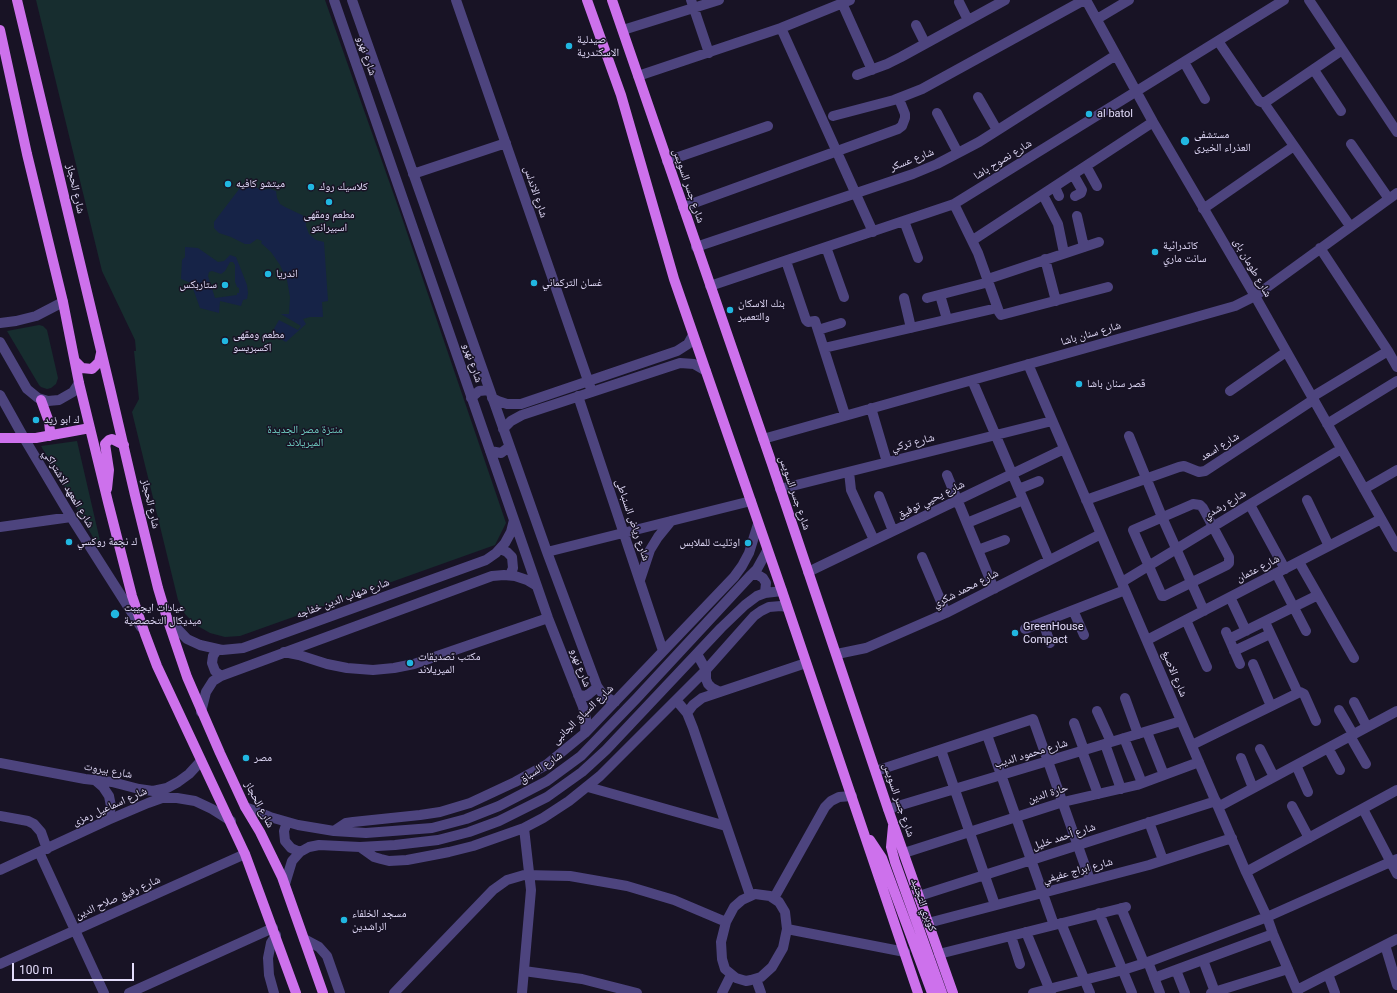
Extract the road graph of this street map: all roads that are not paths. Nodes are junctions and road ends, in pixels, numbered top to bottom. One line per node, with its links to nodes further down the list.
1 (17, 0): 96 (main road, شارع الحجاز)
2 (334, 0): 110 (street, شارع نهرو)
3 (352, 0): 51 (street, شارع نهرو)
4 (456, 0): 44 (street, شارع الاندلس)
5 (587, 0): 91 (main road)
6 (612, 0): 21 (main road, شارع جسر السويس)
7 (719, 0): 15 (street)
8 (1005, 0): 17 (street)
9 (1085, 0): 16 (street, شارع طومان باى); 34 (street)
10 (1129, 0): 16 (street)
11 (1284, 0): 22 (street, شارع نصوح باشا)
12 (1309, 0): 24 (street)
13 (846, 2): 19 (street); 28 (street)
14 (959, 2): 17 (street)
15 (692, 4): 21 (street); 25 (street)
16 (1097, 19): 26 (street, شارع طومان باى)
17 (968, 20): 23 (street)
18 (916, 25): 23 (street)
19 (781, 28): 25 (street); 47 (street)
20 (0, 30): 84 (main road)
21 (622, 30): 31 (main road, شارع جسر السويس)
22 (1218, 41): 27 (street, شارع نصوح باشا); 36 (street)
23 (925, 43): 28 (street)
24 (1342, 50): 29 (street); 43 (street)
25 (709, 52): 31 (street)
26 (1116, 55): 32 (street, شارع طومان باى); 42 (street, شارع عسكر)
27 (1184, 62): 32 (street, شارع نصوح باشا); 35 (street)
28 (872, 70): 30 (street)
29 (1314, 70): 36 (street); 37 (street)
30 (857, 75)
31 (638, 76): 49 (main road, شارع جسر السويس)
32 (1137, 92): 40 (street, شارع طومان باى); 58 (street, شارع نصوح باشا)
33 (978, 97): 42 (street)
34 (899, 99): 39 (street); 47 (street)
35 (1205, 99)
36 (1261, 102): 46 (street)
37 (1341, 112)
38 (938, 113): 48 (street)
39 (833, 116)
40 (1154, 122): 50 (street); 60 (street, شارع طومان باى)
41 (768, 126): 49 (street)
42 (997, 130): 48 (street, شارع عسكر)
43 (1397, 132)
44 (506, 143): 51 (street); 102 (street, شارع الاندلس)
45 (1351, 144): 57 (street)
46 (1294, 146): 60 (street); 63 (street)
47 (837, 151): 54 (street); 59 (street)
48 (958, 153): 54 (street, شارع عسكر)
49 (667, 162): 59 (main road, شارع جسر السويس)
50 (1086, 166): 52 (street); 53 (street)
51 (413, 174): 107 (street, شارع نهرو)
52 (1073, 174): 55 (street); 56 (street)
53 (1097, 186)
54 (856, 193): 64 (street); 67 (street, شارع عسكر)
55 (1043, 194): 65 (street); 71 (street)
56 (1075, 196)
57 (1394, 196): 63 (street, شارع سنان باشا)
58 (954, 204): 62 (street, شارع نصوح باشا); 65 (street)
59 (683, 207): 67 (main road, شارع جسر السويس)
60 (1203, 209): 79 (street, شارع طومان باى)
61 (1076, 216): 68 (street)
62 (904, 221): 64 (street, شارع نصوح باشا); 72 (street)
63 (1350, 226): 70 (street, شارع سنان باشا)
64 (873, 232): 69 (street, شارع نصوح باشا)
65 (973, 240): 75 (street)
66 (1099, 242): 68 (street)
67 (696, 247): 76 (main road, شارع جسر السويس)
68 (1084, 247): 71 (street)
69 (826, 248): 74 (street, شارع نصوح باشا); 80 (street)
70 (1320, 248): 79 (street, شارع سنان باشا); 94 (street)
71 (1064, 253): 73 (street)
72 (918, 258)
73 (1045, 259): 75 (street); 83 (street)
74 (786, 261): 76 (street, شارع نصوح باشا); 90 (street)
75 (989, 280): 78 (street); 85 (street)
76 (710, 286): 124 (main road, شارع جسر السويس)
77 (1108, 287): 83 (street)
78 (940, 295): 82 (street); 86 (street)
79 (1255, 296): 95 (street, شارع طومان باى); 98 (street, شارع سنان باشا)
80 (844, 297)
81 (904, 298): 89 (street)
82 (928, 298)
83 (1056, 301): 85 (street)
84 (63, 302): 87 (street); 97 (main road)
85 (997, 308): 86 (street)
86 (947, 320): 89 (street)
87 (0, 323)
88 (841, 323): 90 (street)
89 (911, 328): 93 (street)
90 (818, 330): 93 (street)
91 (693, 335): 100 (main road); 102 (street)
92 (0, 342): 112 (street)
93 (824, 348): 114 (street)
94 (1388, 351): 99 (street); 111 (street, شارع اسعد)
95 (1286, 352): 105 (street); 111 (street, شارع طومان باى)
96 (101, 353): 97 (main road); 125 (main road, شارع الحجاز)
97 (75, 361): 104 (main road)
98 (1028, 364): 101 (street, شارع سنان باشا); 115 (street, شارع الاصبغ)
99 (1397, 367)
100 (706, 370): 106 (street); 146 (main road)
101 (972, 380): 113 (street, شارع سنان باشا); 119 (street)
102 (588, 381): 106 (street, شارع الاندلس); 107 (street)
103 (1397, 381): 116 (street)
104 (79, 383): 112 (street); 117 (main road)
105 (1230, 391)
106 (592, 392): 109 (street)
107 (490, 394): 110 (street); 118 (street, شارع نهرو)
108 (0, 395): 123 (street, شارع المعهد الاشتراكي)
109 (578, 396): 118 (street); 158 (street, شارع رياض السنباطى)
110 (472, 398): 129 (street, شارع نهرو)
111 (1312, 398): 116 (street, شارع طومان باى); 135 (street, شارع اسعد)
112 (41, 400): 120 (main road)
113 (871, 408): 114 (street, شارع سنان باشا); 130 (street)
114 (845, 415): 124 (street, شارع سنان باشا)
115 (1052, 421): 119 (street, شارع تركي); 127 (street, شارع الاصبغ)
116 (1327, 424): 128 (street, شارع طومان باى)
117 (90, 428): 120 (main road); 140 (main road)
118 (503, 429): 126 (street, شارع نهرو)
119 (996, 435): 130 (street, شارع تركي); 133 (street)
120 (49, 436): 123 (main road)
121 (1129, 436): 135 (street)
122 (0, 438): 123 (main road)
123 (24, 438): 148 (street, شارع المعهد الاشتراكي)
124 (763, 439): 137 (main road, شارع جسر السويس)
125 (124, 445): 140 (main road); 193 (main road, شارع الحجاز)
126 (509, 447): 129 (street); 168 (street, شارع نهرو)
127 (1064, 449): 133 (street, شارع يحيي توفيق); 144 (street, شارع الاصبغ)
128 (1342, 449): 139 (street, شارع طومان باى); 147 (street, شارع رشدي)
129 (490, 451): 151 (street, شارع نهرو)
130 (887, 462): 132 (street, شارع تركي)
131 (1397, 470): 139 (street)
132 (849, 472): 137 (street, شارع تركي); 160 (street)
133 (1012, 474): 138 (street); 142 (street, شارع يحيي توفيق)
134 (947, 475): 142 (street)
135 (1147, 478): 144 (street, شارع اسعد); 149 (street)
136 (1039, 481): 138 (street)
137 (780, 489): 174 (main road, شارع جسر السويس)
138 (1019, 489): 143 (street)
139 (1364, 489): 150 (street, شارع طومان باى)
140 (106, 493): 201 (main road)
141 (879, 496): 157 (street)
142 (958, 500): 153 (street); 157 (street, شارع يحيي توفيق)
143 (1023, 500): 153 (street); 170 (street)
144 (1086, 500): 159 (street, شارع الاصبغ)
145 (1307, 500): 163 (street)
146 (751, 501): 152 (street); 154 (main road)
147 (1250, 505): 156 (street, شارع رشدي); 173 (street)
148 (71, 517): 155 (street); 201 (street, شارع المعهد الاشتراكي)
149 (1162, 517): 156 (street); 165 (street); 172 (street)
150 (1381, 519): 162 (street, شارع طومان باى); 163 (street, شارع عثمان)
151 (514, 520): 164 (street, شارع شهاب الدين خفاجه); 179 (street, شارع نهرو)
152 (671, 521): 158 (street); 177 (street)
153 (967, 523): 166 (street)
154 (758, 524): 167 (main road); 186 (street, شارع السباق الجانبى)
155 (0, 527)
156 (1213, 527): 165 (street, شارع رشدي); 178 (street)
157 (893, 531): 160 (street, شارع يحيي توفيق)
158 (624, 533): 168 (street); 177 (street, شارع رياض السنباطى)
159 (1101, 534): 170 (street, شارع محمد شكري); 180 (street, شارع الاصبغ)
160 (874, 540): 174 (street, شارع يحيي توفيق)
161 (1005, 540): 166 (street)
162 (1396, 543)
163 (1329, 546): 171 (street, شارع عثمان)
164 (500, 549): 175 (street); 206 (street, شارع شهاب الدين خفاجه)
165 (1176, 549): 172 (street, شارع رشدي); 178 (street)
166 (978, 550): 181 (street)
167 (767, 551): 176 (street, شارع السباق); 182 (main road)
168 (547, 552): 219 (street, شارع نهرو)
169 (922, 557): 192 (street)
170 (1049, 560): 181 (street, شارع محمد شكري)
171 (1299, 562): 173 (street, شارع عثمان); 184 (street)
172 (1148, 566): 178 (street); 180 (street, شارع رشدي)
173 (1281, 571): 185 (street, شارع عثمان); 189 (street)
174 (808, 572): 211 (main road, شارع جسر السويس)
175 (510, 575): 179 (street); 209 (street)
176 (751, 575): 183 (street); 187 (street, شارع السباق)
177 (640, 580): 207 (street, شارع رياض السنباطى)
178 (1191, 582): 191 (street)
179 (537, 586): 194 (street, شارع نهرو)
180 (1123, 586): 190 (street, شارع رشدي); 204 (street, شارع الاصبغ)
181 (994, 589): 192 (street, شارع محمد شكري)
182 (782, 591): 183 (street); 188 (main road)
183 (765, 593): 210 (street)
184 (1318, 596): 189 (street); 212 (street)
185 (1230, 597): 191 (street, شارع عثمان); 199 (street)
186 (715, 598): 187 (street); 207 (street, شارع السباق الجانبى)
187 (723, 606): 225 (street, شارع السباق)
188 (787, 607): 213 (main road); 217 (street)
189 (1294, 608): 197 (street); 200 (street)
190 (1073, 610): 196 (street, شارع رشدي); 203 (street)
191 (1204, 611): 195 (street, شارع عثمان)
192 (946, 613): 211 (street, شارع محمد شكري)
193 (167, 618): 206 (street, شارع شهاب الدين خفاجه); 233 (main road, شارع الحجاز)
194 (548, 618): 209 (street); 223 (street, شارع نهرو)
195 (1186, 620): 204 (street, شارع عثمان); 216 (street)
196 (1043, 622): 198 (street, شارع رشدي); 205 (street)
197 (1265, 622): 199 (street); 202 (street)
198 (1025, 629)
199 (1246, 631): 208 (street)
200 (1306, 631)
201 (145, 634): 251 (main road)
202 (1270, 634): 208 (street); 222 (street)
203 (1084, 635)
204 (1146, 640): 235 (street, شارع الاصبغ)
205 (1050, 643)
206 (217, 650): 218 (street)
207 (663, 651): 220 (street, شارع السباق الجانبى)
208 (1234, 651): 214 (street)
209 (284, 652): 218 (street)
210 (697, 654): 217 (street); 267 (street)
211 (836, 654): 259 (main road, شارع جسر السويس)
212 (1354, 658)
213 (806, 664): 221 (street); 274 (main road)
214 (1240, 664)
215 (1254, 664): 229 (street)
216 (1207, 667)
217 (706, 670): 221 (street); 226 (street)
218 (221, 676): 233 (street)
219 (597, 686): 223 (street); 227 (street, شارع نهرو)
220 (627, 690): 225 (street); 227 (street, شارع السباق الجانبى)
221 (720, 692): 234 (street)
222 (1298, 693): 229 (street); 236 (street)
223 (578, 695): 239 (street, شارع نهرو)
224 (1124, 698): 240 (street)
225 (636, 699): 262 (street, شارع السباق)
226 (676, 700): 234 (street); 266 (street)
227 (615, 702): 239 (street, شارع السباق الجانبى)
228 (1354, 702): 238 (street)
229 (1271, 706): 245 (street)
230 (1339, 710): 242 (street)
231 (1097, 711): 244 (street)
232 (1397, 711): 238 (street, شارع أحمد خليل)
233 (201, 712): 279 (main road, شارع الحجاز)
234 (687, 713): 290 (street)
235 (1181, 721): 240 (street, شارع محمود الديب); 245 (street, شارع الاصبغ)
236 (1316, 721)
237 (1074, 723): 249 (street)
238 (1367, 727): 242 (street, شارع أحمد خليل)
239 (585, 733): 256 (street, شارع السباق الجانبى)
240 (1142, 733): 243 (street, شارع محمود الديب); 261 (street)
241 (987, 735): 248 (street); 252 (street); 260 (street)
242 (1352, 735): 246 (street, شارع أحمد خليل); 255 (street)
243 (1124, 738): 244 (street, شارع محمود الديب); 265 (street)
244 (1108, 743): 249 (street, شارع محمود الديب); 268 (street)
245 (1192, 745): 253 (street, شارع الاصبغ)
246 (1328, 748): 257 (street, شارع أحمد خليل); 258 (street)
247 (1260, 749): 263 (street)
248 (940, 750): 259 (street); 270 (street)
249 (1083, 751): 252 (street, شارع محمود الديب); 273 (street)
250 (1241, 758): 269 (street)
251 (202, 761): 264 (street, شارع بيروت); 285 (main road)
252 (1049, 761): 260 (street, شارع محمود الديب); 276 (street)
253 (1199, 762): 261 (street, حارة الدين); 277 (street, شارع الاصبغ)
254 (0, 763): 264 (street, شارع بيروت)
255 (1366, 764)
256 (546, 765): 262 (street); 292 (street, شارع السباق الجانبى)
257 (1296, 765): 263 (street, شارع أحمد خليل); 272 (street)
258 (1340, 770)
259 (876, 771): 280 (main road, شارع جسر السويس)
260 (1002, 775): 270 (street, شارع محمود الديب); 283 (street)
261 (1164, 775): 265 (street, حارة الدين)
262 (554, 777): 292 (street, شارع السباق)
263 (1274, 777): 269 (street, شارع أحمد خليل)
264 (94, 780): 284 (street)
265 (1142, 783): 268 (street, حارة الدين)
266 (588, 787): 275 (street); 290 (street)
267 (560, 788): 275 (street); 286 (street)
268 (1121, 788): 273 (street, حارة الدين)
269 (1253, 788): 277 (street, شارع أحمد خليل)
270 (954, 789): 280 (street, شارع محمود الديب); 293 (street)
271 (1397, 790): 281 (street)
272 (1308, 792)
273 (1098, 794): 276 (street, حارة الدين)
274 (852, 796): 294 (main road); 317 (street)
275 (569, 801): 291 (street)
276 (1062, 802): 283 (street, حارة الدين); 298 (street)
277 (1217, 804): 288 (street, شارع أحمد خليل); 296 (street, شارع الاصبغ)
278 (1292, 806): 297 (street)
279 (245, 807): 287 (street, شارع السباق); 313 (main road, شارع الحجاز)
280 (888, 809): 289 (main road, شارع جسر السويس)
281 (1363, 809): 297 (street); 306 (street)
282 (0, 816): 300 (street)
283 (1016, 817): 293 (street, حارة الدين); 304 (street)
284 (108, 820): 285 (street, شارع اسماعيل رمزى); 300 (street, شارع اسماعيل رمزى)
285 (231, 821): 303 (main road)
286 (499, 821): 295 (street); 299 (street)
287 (287, 822): 292 (street, شارع السباق); 301 (street)
288 (1149, 822): 298 (street, شارع أحمد خليل); 305 (street)
289 (894, 824): 302 (main road, شارع جسر السويس); 365 (main road, كوبري التجنيد)
290 (726, 826): 315 (street)
291 (524, 828): 295 (street); 309 (street)
292 (334, 831)
293 (969, 832): 302 (street, حارة الدين); 311 (street)
294 (865, 834): 333 (main road); 364 (main road, كوبري التجنيد)
295 (504, 836): 299 (street)
296 (1232, 838): 305 (street, شارع ابراج عفيفي); 308 (street, شارع الاصبغ)
297 (1309, 838): 308 (street)
298 (1078, 845): 304 (street, شارع أحمد خليل); 312 (street)
299 (360, 846): 301 (street)
300 (43, 851): 307 (street, شارع اسماعيل رمزى); 325 (street)
301 (300, 852): 313 (street)
302 (904, 853): 316 (main road, شارع جسر السويس)
303 (245, 854): 325 (street, شارع رفيق صلاح الدين); 326 (main road)
304 (1031, 860): 311 (street, شارع أحمد خليل); 314 (street)
305 (1163, 860): 312 (street, شارع ابراج عفيفي)
306 (1394, 860): 310 (street); 320 (street)
307 (0, 870)
308 (1246, 872): 320 (street, شارع الاصبغ)
309 (530, 874): 321 (street); 342 (street); 349 (street)
310 (1397, 874)
311 (985, 875): 316 (street, شارع أحمد خليل); 318 (street)
312 (1090, 880): 314 (street, شارع ابراج عفيفي)
313 (285, 884): 330 (main road, شارع الحجاز)
314 (1043, 892): 318 (street, شارع ابراج عفيفي); 323 (street)
315 (750, 895): 317 (street); 321 (street)
316 (919, 896): 322 (main road, شارع جسر السويس)
317 (774, 898): 324 (street)
318 (995, 905): 322 (street, شارع ابراج عفيفي)
319 (1099, 914): 323 (street); 336 (street); 340 (street)
320 (1267, 917): 328 (street, شارع الاصبغ); 336 (street)
321 (726, 922): 344 (street)
322 (928, 923): 334 (main road, شارع جسر السويس)
323 (1058, 924): 327 (street); 347 (street)
324 (787, 929): 333 (street); 346 (street)
325 (75, 930): 337 (street, شارع رفيق صلاح الدين); 353 (street)
326 (274, 931): 354 (street); 355 (street); 356 (main road)
327 (1026, 932): 329 (street); 350 (street)
328 (1273, 934): 335 (street); 339 (street, شارع الاصبغ)
329 (1011, 936): 334 (street); 338 (street)
330 (304, 938): 357 (main road, شارع الحجاز); 358 (street)
331 (1397, 939): 332 (street)
332 (1385, 945): 343 (street); 348 (street)
333 (905, 952): 363 (main road)
334 (939, 954): 366 (main road, شارع جسر السويس)
335 (1203, 960): 341 (street); 351 (street)
336 (1146, 962): 340 (street); 345 (street)
337 (0, 964)
338 (1020, 964)
339 (1288, 969): 351 (street); 352 (street, شارع الاصبغ)
340 (1123, 970): 347 (street); 369 (street)
341 (1176, 970): 345 (street); 371 (street)
342 (524, 971): 359 (street); 360 (street)
343 (1328, 974): 352 (street); 372 (street)
344 (732, 975): 346 (street); 361 (street)
345 (1154, 978): 370 (street)
346 (756, 979): 362 (street)
347 (1085, 980): 350 (street); 368 (street)
348 (1397, 985)
349 (398, 991)
350 (1050, 991): 367 (street)
351 (1213, 992)
352 (1298, 992)
353 (104, 993)
354 (129, 993)
355 (274, 993)
356 (296, 993)
357 (323, 993)
358 (340, 993)
359 (522, 993)
360 (637, 993)
361 (722, 993)
362 (761, 993)
363 (918, 993)
364 (932, 993)
365 (942, 993)
366 (954, 993)
367 (1033, 993)
368 (1090, 993)
369 (1132, 993)
370 (1160, 993)
371 (1185, 993)
372 (1335, 993)

